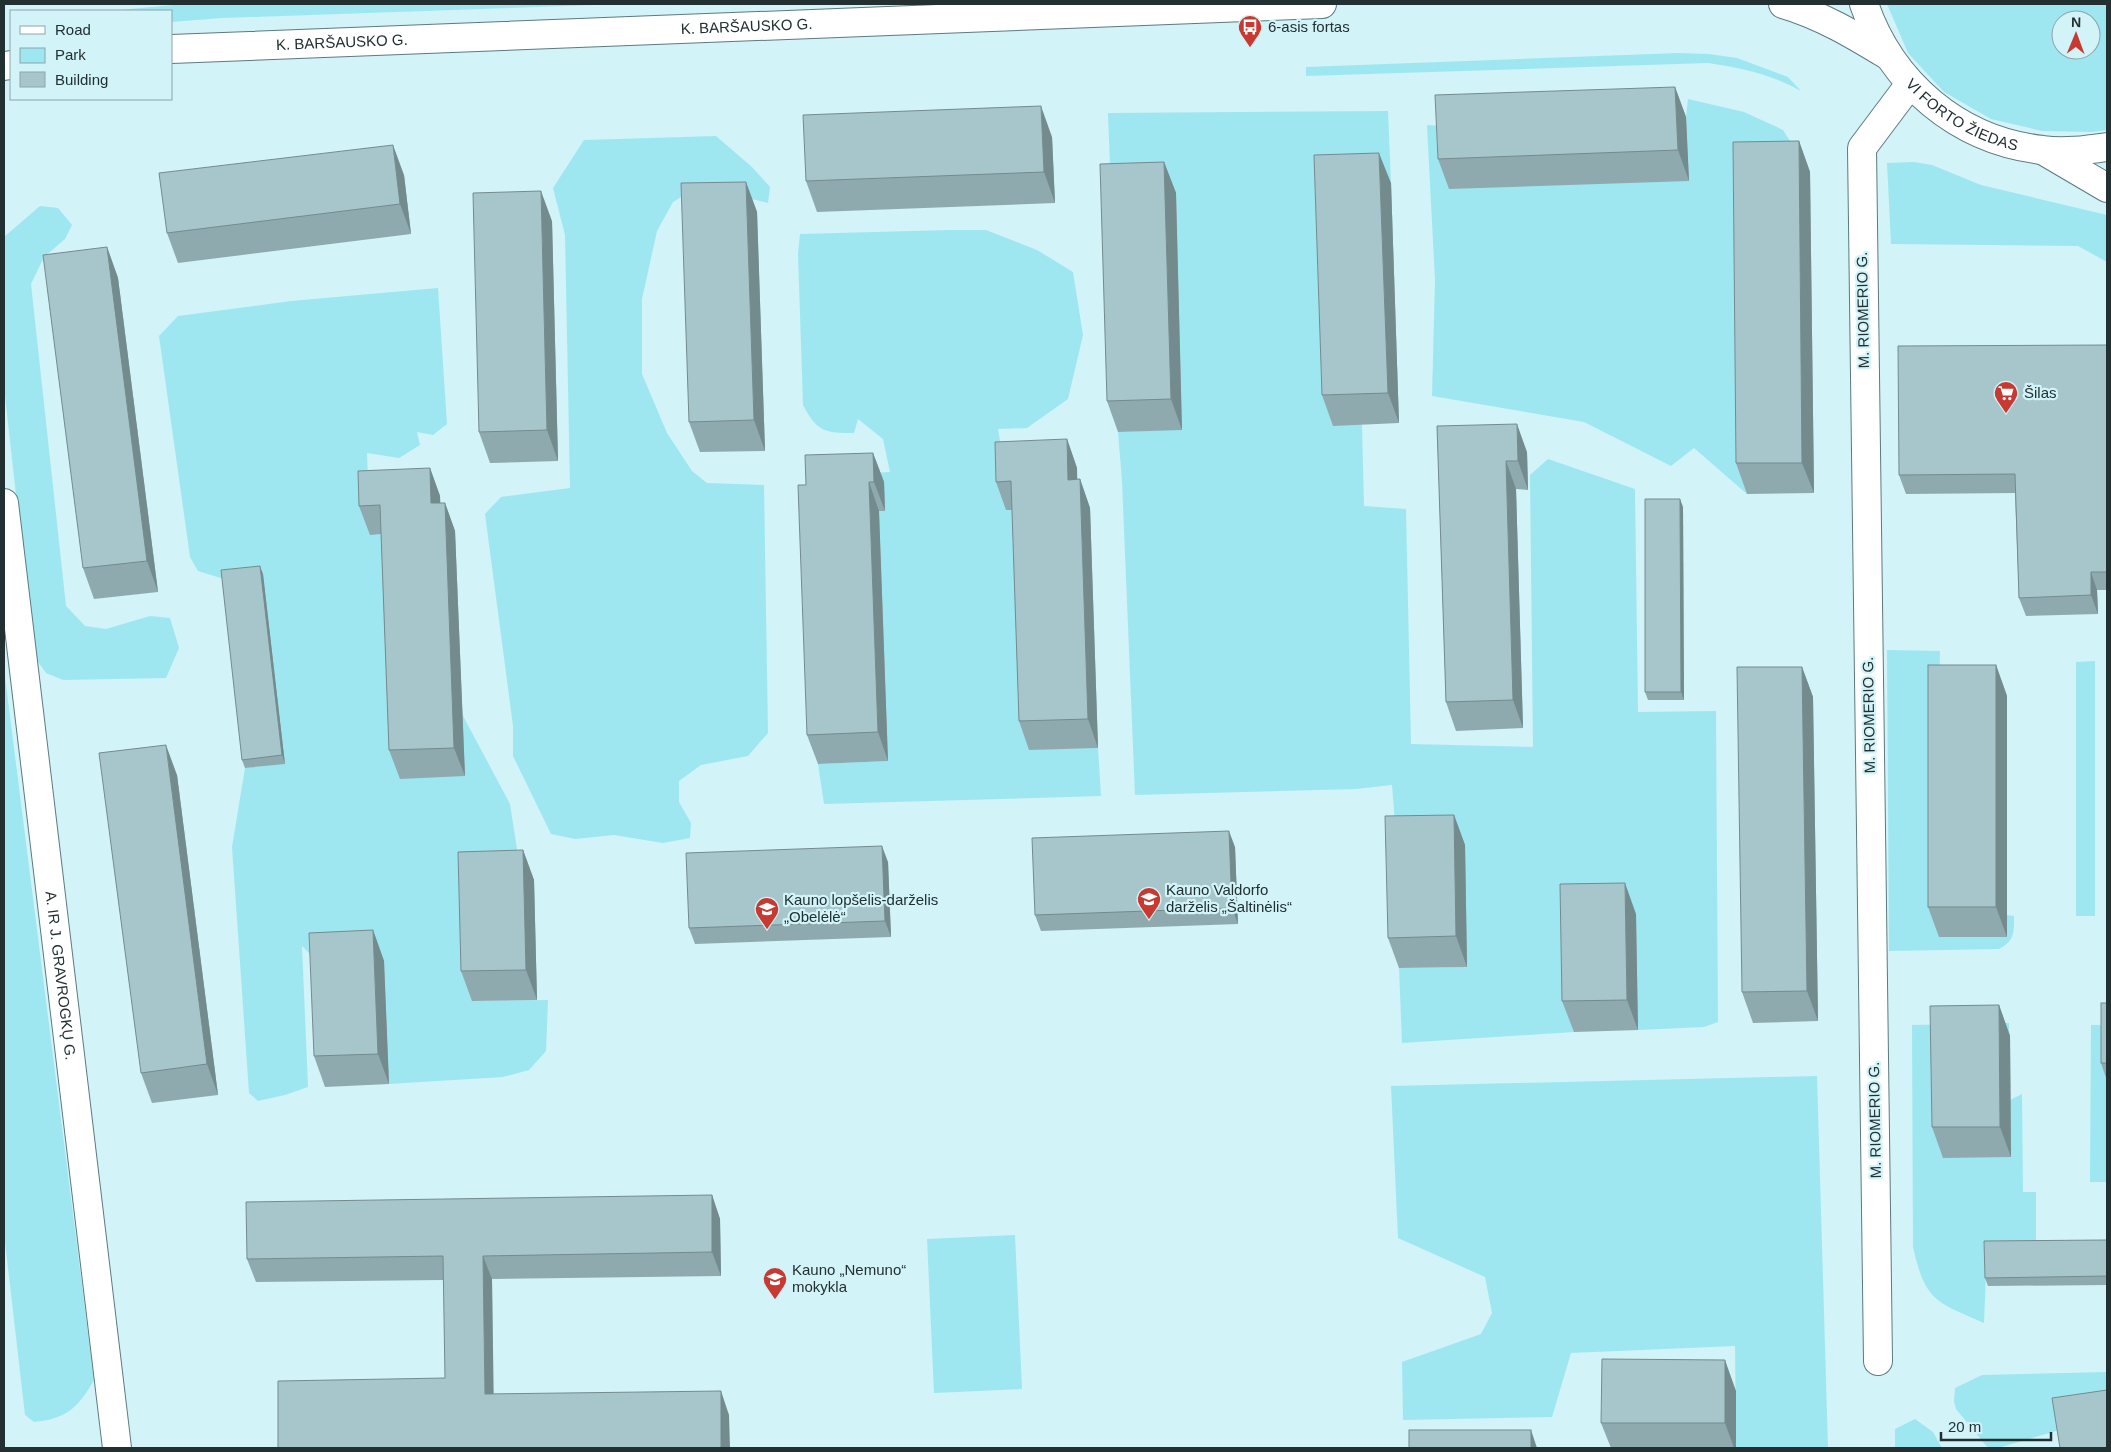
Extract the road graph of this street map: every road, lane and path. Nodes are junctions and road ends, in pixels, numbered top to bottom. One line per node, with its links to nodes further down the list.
1 (1322, 4): 4 (street, K. BARŠAUSKO G.)
2 (1783, 4): 5 (street)
3 (1864, 4): 5 (street, VI FORTO ŽIEDAS)
4 (172, 49)
5 (1887, 55): 6 (street, VI FORTO ŽIEDAS)
6 (1910, 84): 8 (street, VI FORTO ŽIEDAS); 11 (street, M. RIOMERIO G.)
7 (2107, 147): 8 (street, VI FORTO ŽIEDAS)
8 (2042, 150): 9 (street)
9 (2107, 188)
10 (4, 503): 12 (street, A. IR J. GRAVROGKŲ G.)
11 (1878, 1361)
12 (117, 1448)

